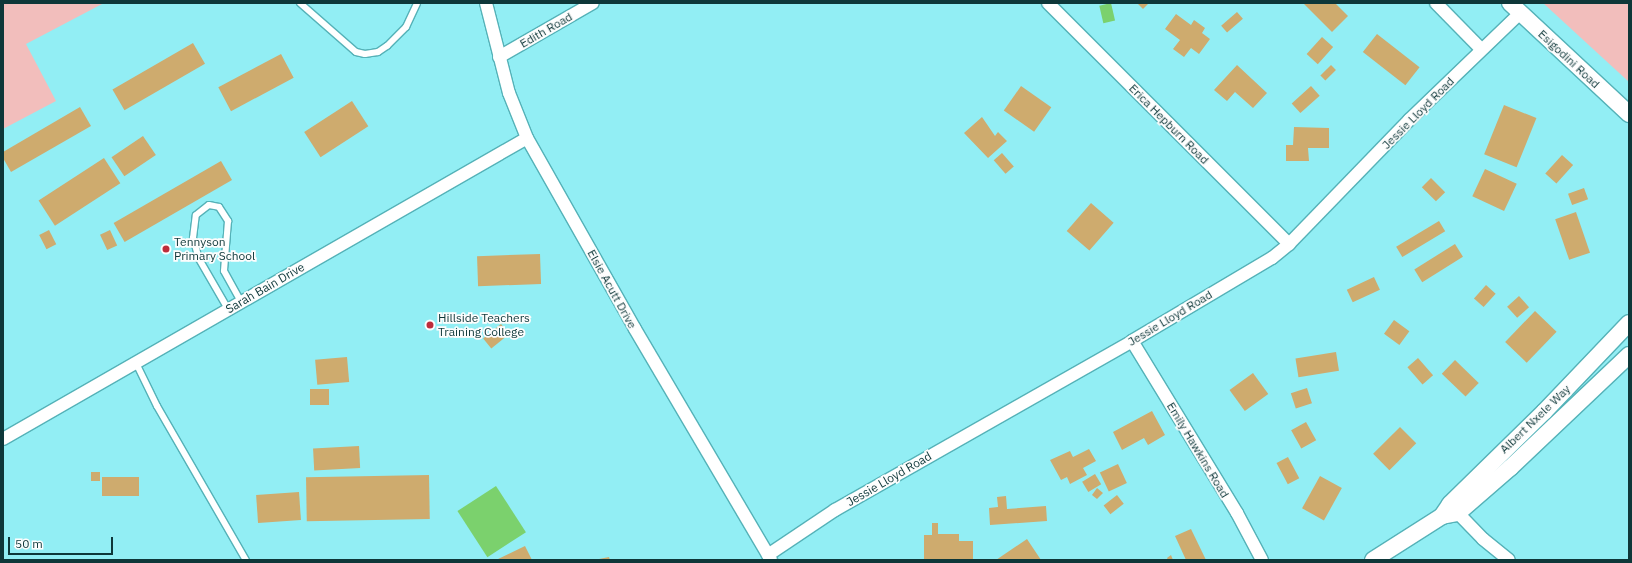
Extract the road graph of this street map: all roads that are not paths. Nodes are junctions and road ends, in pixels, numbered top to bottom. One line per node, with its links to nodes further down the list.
1 (300, 3): 2 (lane)
2 (417, 3)
3 (486, 3): 9 (street, Elsie Acutt Drive)
4 (593, 3): 9 (street, Edith Road)
5 (1048, 3): 14 (street, Erica Hepburn Road)
6 (1436, 3): 8 (street)
7 (1515, 8): 8 (street, Jessie Lloyd Road); 10 (main road, Esigodini Road)
8 (1481, 49): 14 (street, Jessie Lloyd Road)
9 (499, 57): 13 (street, Elsie Acutt Drive)
10 (1606, 93): 11 (main road); 12 (main road, Esigodini Road)
11 (1629, 102)
12 (1629, 114)
13 (528, 138): 15 (street, Sarah Bain Drive); 23 (street, Elsie Acutt Drive)
14 (1289, 244): 18 (street, Jessie Lloyd Road)
15 (241, 302): 16 (street, Sarah Bain Drive); 16 (lane)
16 (228, 309): 20 (street, Sarah Bain Drive)
17 (1629, 323): 22 (main road, Albert Nxele Way)
18 (1132, 341): 23 (street, Jessie Lloyd Road); 25 (street, Emily Hawkins Road)
19 (1629, 356): 22 (main road, Albert Nxele Way)
20 (136, 363): 21 (street, Sarah Bain Drive); 24 (lane)
21 (3, 439)
22 (1450, 511): 26 (main road, Albert Nxele Way); 27 (street)
23 (770, 558)
24 (246, 560)
25 (1262, 560)
26 (1373, 560)
27 (1509, 560)

